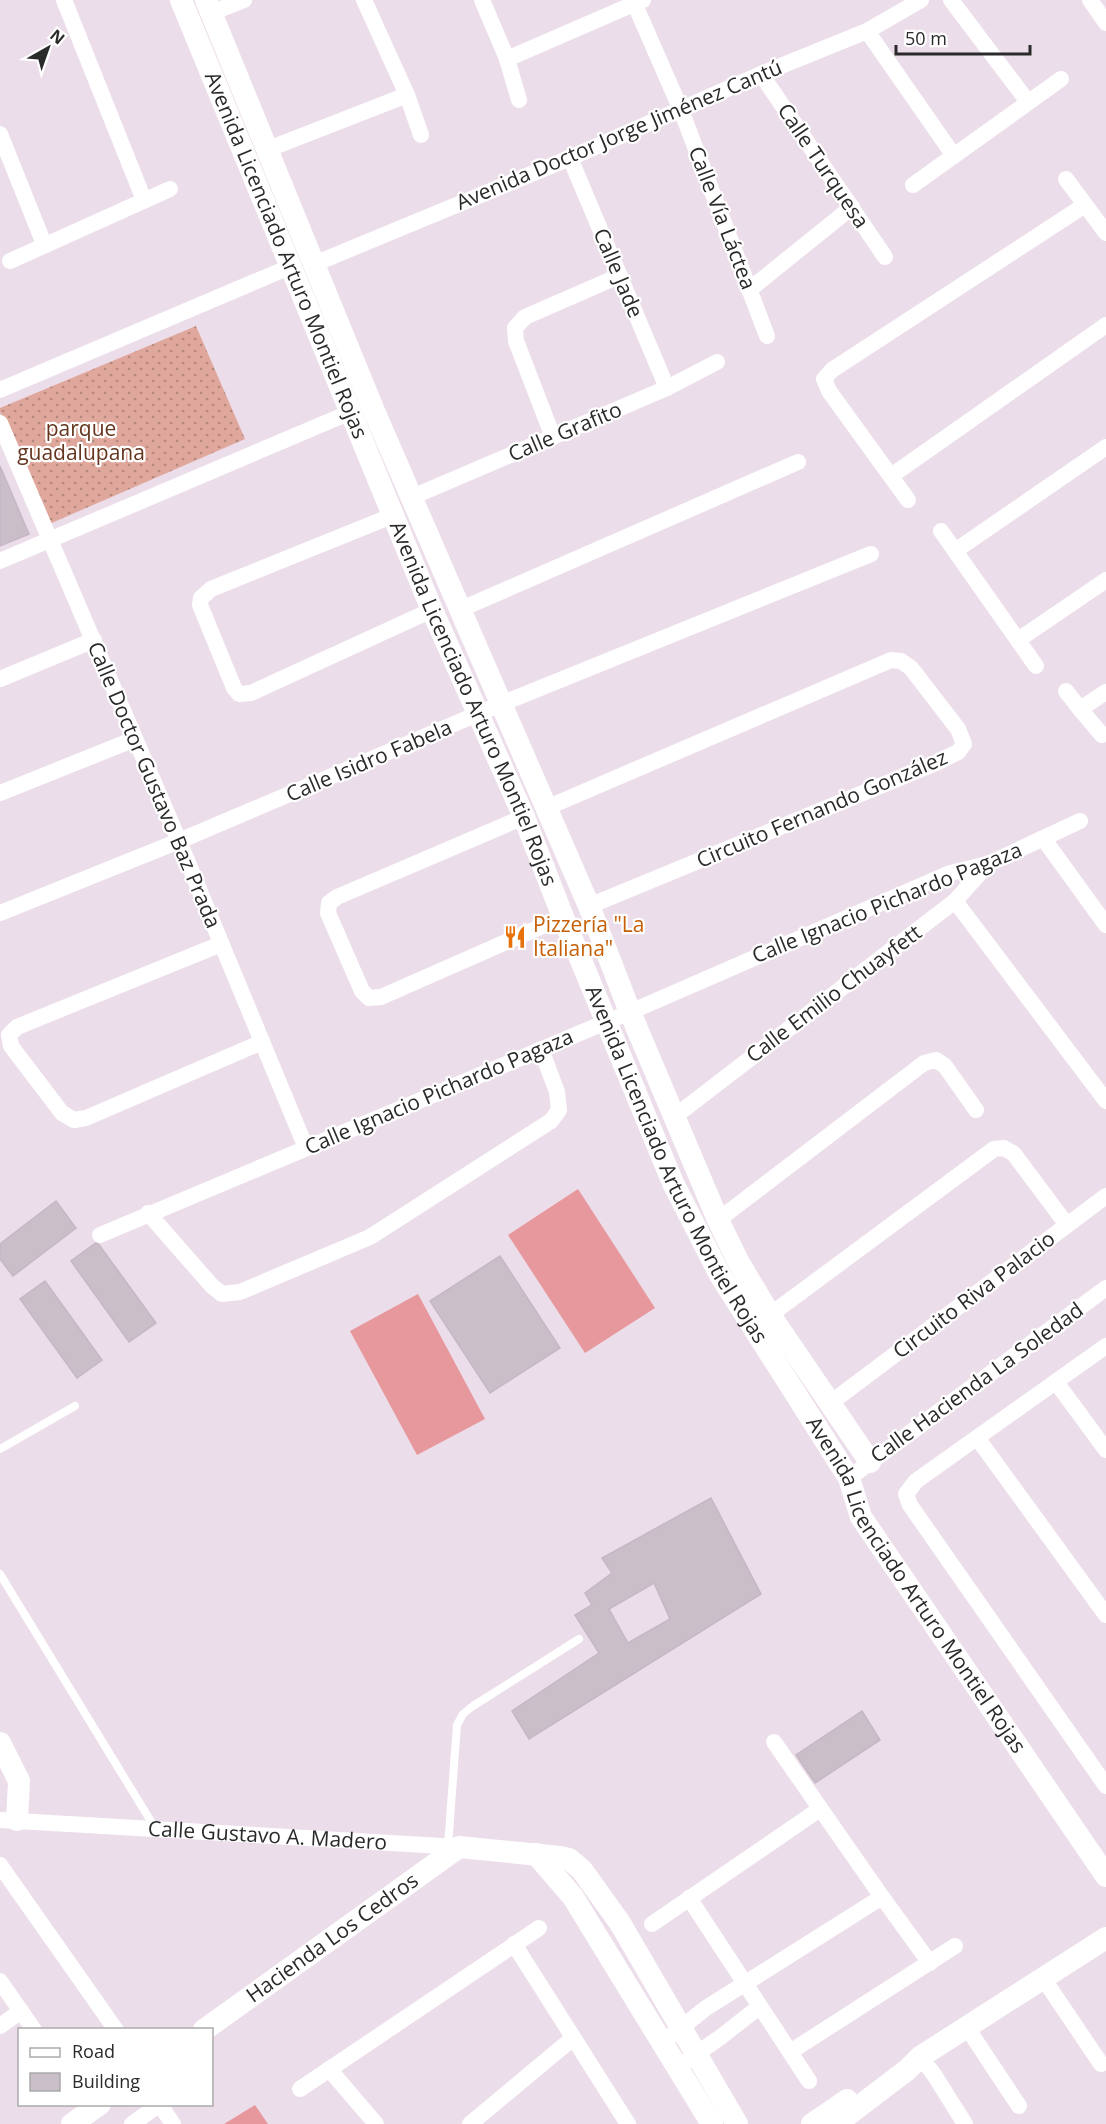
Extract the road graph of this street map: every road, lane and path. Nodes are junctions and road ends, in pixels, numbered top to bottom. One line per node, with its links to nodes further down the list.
1 (64, 0): 28 (street)
2 (181, 0): 35 (main road, Avenida Licenciado Arturo Montiel Rojas)
3 (244, 0): 10 (street)
4 (364, 0): 16 (street)
5 (482, 0): 13 (street)
6 (951, 0): 18 (street)
7 (1090, 0): 11 (street)
8 (637, 1): 13 (street); 19 (street, Calle Vía Láctea)
9 (916, 1): 12 (street, Avenida Doctor Jorge Jiménez Cantú)
10 (208, 6): 22 (main road, Avenida Licenciado Arturo Montiel Rojas)
11 (1106, 23)
12 (867, 31): 14 (street, Avenida Doctor Jorge Jiménez Cantú); 23 (street)
13 (507, 59): 17 (street)
14 (761, 75): 19 (street, Avenida Doctor Jorge Jiménez Cantú); 30 (street, Calle Turquesa)
15 (1061, 79): 18 (street)
16 (407, 95): 21 (street); 22 (street)
17 (519, 100)
18 (1028, 102): 23 (street)
19 (681, 110): 24 (street, Avenida Doctor Jorge Jiménez Cantú); 37 (street, Calle Vía Láctea)
20 (0, 134): 32 (street)
21 (421, 135)
22 (266, 150): 35 (main road, Avenida Licenciado Arturo Montiel Rojas)
23 (954, 156): 26 (street)
24 (570, 158): 35 (street, Avenida Doctor Jorge Jiménez Cantú); 36 (street, Calle Jade)
25 (1066, 179): 29 (street)
26 (913, 185)
27 (170, 189): 28 (street)
28 (144, 201): 32 (street)
29 (1084, 205): 31 (street); 48 (street)
30 (852, 207): 33 (street, Calle Turquesa); 37 (street)
31 (1106, 232)
32 (44, 244): 34 (street)
33 (885, 257)
34 (10, 261)
35 (303, 265): 42 (street, Avenida Doctor Jorge Jiménez Cantú); 43 (main road, Avenida Licenciado Arturo Montiel Rojas); 49 (main road, Avenida Licenciado Arturo Montiel Rojas)
36 (619, 276): 41 (street, Calle Jade); 45 (street)
37 (749, 291): 39 (street, Calle Vía Láctea)
38 (1106, 325): 48 (street)
39 (767, 336)
40 (717, 362): 41 (street, Calle Grafito)
41 (667, 388): 45 (street, Calle Grafito)
42 (0, 390)
43 (351, 412): 51 (main road, Avenida Licenciado Arturo Montiel Rojas); 53 (street)
44 (0, 423): 53 (street, Calle Doctor Gustavo Baz Prada)
45 (554, 437): 49 (street, Calle Grafito)
46 (1106, 447): 54 (street)
47 (798, 462): 59 (street)
48 (891, 476): 50 (street)
49 (412, 497): 59 (main road, Avenida Licenciado Arturo Montiel Rojas)
50 (908, 500)
51 (394, 515): 58 (main road, Avenida Licenciado Arturo Montiel Rojas); 58 (street)
52 (940, 531): 54 (street)
53 (50, 539): 56 (street); 60 (street, Calle Doctor Gustavo Baz Prada)
54 (955, 551): 61 (street)
55 (871, 554): 66 (street, Calle Isidro Fabela)
56 (0, 561)
57 (1106, 580): 61 (street)
58 (432, 610): 68 (main road, Avenida Licenciado Arturo Montiel Rojas)
59 (459, 610): 66 (main road, Avenida Licenciado Arturo Montiel Rojas)
60 (94, 640): 63 (street); 70 (street, Calle Doctor Gustavo Baz Prada)
61 (1018, 640): 62 (street)
62 (1036, 666)
63 (0, 679)
64 (1066, 691): 67 (street)
65 (1106, 692): 67 (street)
66 (501, 704): 68 (street, Calle Isidro Fabela); 72 (main road, Avenida Licenciado Arturo Montiel Rojas)
67 (1080, 709): 69 (street)
68 (480, 714): 73 (main road, Avenida Licenciado Arturo Montiel Rojas); 76 (street, Calle Isidro Fabela)
69 (1102, 735)
70 (135, 739): 71 (street); 76 (street, Calle Doctor Gustavo Baz Prada)
71 (0, 793)
72 (546, 808): 79 (main road, Avenida Licenciado Arturo Montiel Rojas); 79 (street, Circuito Fernando González)
73 (524, 817): 81 (main road, Avenida Licenciado Arturo Montiel Rojas); 81 (street)
74 (1080, 821): 75 (street, Calle Ignacio Pichardo Pagaza)
75 (1043, 838): 77 (street, Calle Ignacio Pichardo Pagaza); 82 (street)
76 (179, 841): 80 (street, Calle Isidro Fabela); 83 (street, Calle Doctor Gustavo Baz Prada)
77 (988, 864): 78 (street, Calle Emilio Chuayfett); 84 (street, Calle Ignacio Pichardo Pagaza)
78 (955, 901): 88 (street); 90 (street, Calle Emilio Chuayfett)
79 (589, 906): 84 (main road, Avenida Licenciado Arturo Montiel Rojas)
80 (0, 913)
81 (563, 917): 85 (main road, Avenida Licenciado Arturo Montiel Rojas)
82 (1106, 925)
83 (221, 944): 86 (street, Calle Doctor Gustavo Baz Prada); 86 (street)
84 (630, 1012): 85 (street, Calle Ignacio Pichardo Pagaza); 90 (main road, Avenida Licenciado Arturo Montiel Rojas)
85 (606, 1022): 87 (street, Calle Ignacio Pichardo Pagaza); 107 (main road, Avenida Licenciado Arturo Montiel Rojas)
86 (262, 1042): 91 (street, Calle Doctor Gustavo Baz Prada)
87 (541, 1049): 91 (street, Calle Ignacio Pichardo Pagaza); 93 (street)
88 (1106, 1101)
89 (976, 1110): 94 (street)
90 (674, 1117): 94 (main road, Avenida Licenciado Arturo Montiel Rojas)
91 (306, 1148): 93 (street, Calle Ignacio Pichardo Pagaza)
92 (1106, 1196): 95 (street)
93 (148, 1214): 96 (street, Calle Ignacio Pichardo Pagaza)
94 (718, 1220): 98 (main road, Avenida Licenciado Arturo Montiel Rojas)
95 (1067, 1225): 98 (street, Circuito Riva Palacio); 101 (street, Circuito Riva Palacio)
96 (100, 1235)
97 (1106, 1288): 106 (street, Calle Hacienda La Soledad)
98 (770, 1315): 101 (main road, Avenida Licenciado Arturo Montiel Rojas)
99 (1106, 1346): 100 (street)
100 (1056, 1382): 103 (street); 105 (street)
101 (829, 1404): 106 (main road, Avenida Licenciado Arturo Montiel Rojas)
102 (75, 1406): 104 (lane)
103 (978, 1439): 109 (street); 113 (street, Avenida Licenciado Arturo Montiel Rojas)
104 (0, 1449)
105 (1106, 1450)
106 (870, 1462): 107 (street, Calle Hacienda La Soledad)
107 (849, 1478): 120 (main road, Avenida Licenciado Arturo Montiel Rojas)
108 (0, 1574): 116 (lane)
109 (1106, 1615)
110 (579, 1639): 117 (lane)
111 (774, 1742): 114 (street)
112 (0, 1743): 115 (main road)
113 (1106, 1786)
114 (820, 1809): 121 (street); 122 (street)
115 (8, 1820): 116 (street, Calle Gustavo A. Madero)
116 (155, 1828): 117 (street, Calle Gustavo A. Madero)
117 (454, 1847): 118 (main road, Calle Gustavo A. Madero); 139 (main road, Hacienda Los Cedros)
118 (536, 1854): 135 (main road, Calle Gustavo A. Madero); 141 (main road)
119 (0, 1865): 138 (street)
120 (1106, 1876)
121 (882, 1897): 128 (street); 131 (street)
122 (689, 1898): 123 (street); 131 (street)
123 (652, 1924)
124 (538, 1928): 126 (street)
125 (1106, 1938): 129 (main road)
126 (514, 1944): 140 (street); 147 (street)
127 (955, 1946): 128 (street)
128 (930, 1963): 142 (street)
129 (1042, 1978): 136 (main road); 145 (street)
130 (0, 1982): 133 (street)
131 (744, 1984): 132 (street); 135 (street)
132 (759, 2007): 142 (street); 143 (street)
133 (21, 2011): 134 (street); 137 (street)
134 (0, 2026)
135 (681, 2026): 141 (street); 143 (main road, Calle Gustavo A. Madero)
136 (966, 2026): 144 (main road); 153 (street)
137 (33, 2028)
138 (115, 2028)
139 (207, 2028)
140 (573, 2038): 158 (street); 159 (street)
141 (662, 2043): 146 (main road)
142 (790, 2052): 148 (street)
143 (697, 2053): 146 (street); 161 (main road, Calle Gustavo A. Madero)
144 (920, 2056): 162 (main road); 163 (main road); 164 (street)
145 (1101, 2064)
146 (677, 2068): 160 (main road)
147 (329, 2069): 149 (street); 157 (street)
148 (809, 2081)
149 (300, 2089)
150 (97, 2106): 154 (main road)
151 (157, 2106): 155 (street)
152 (161, 2106): 156 (street)
153 (1019, 2106)
154 (72, 2124)
155 (132, 2124)
156 (173, 2124)
157 (376, 2124)
158 (470, 2124)
159 (628, 2124)
160 (712, 2124)
161 (737, 2124)
162 (812, 2124)
163 (837, 2124)
164 (965, 2124)

